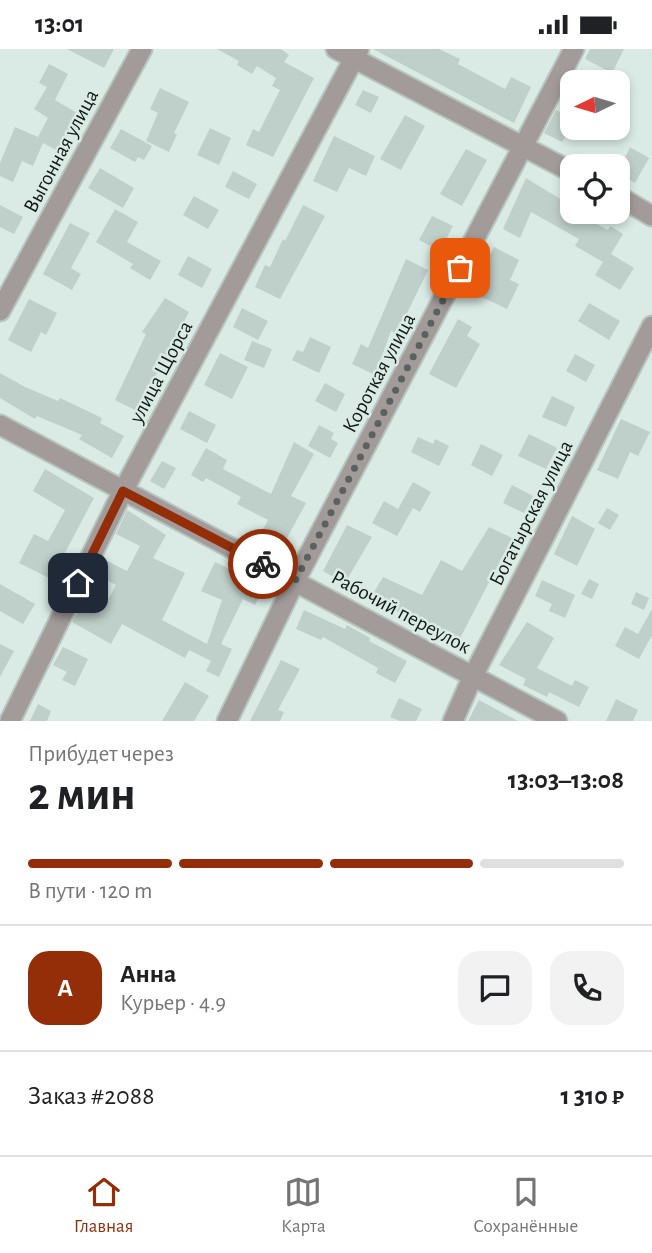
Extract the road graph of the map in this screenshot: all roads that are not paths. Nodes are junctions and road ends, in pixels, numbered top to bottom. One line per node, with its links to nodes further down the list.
1 (142, 49): 9 (street, Выгонная улица)
2 (336, 49): 4 (street)
3 (574, 49): 5 (street, Короткая улица)
4 (356, 53): 5 (street); 12 (street, улица Щорса)
5 (523, 148): 6 (street); 13 (street, Короткая улица)
6 (560, 166)
7 (630, 202): 8 (street)
8 (652, 216)
9 (0, 311)
10 (652, 326): 14 (street, Богатырская улица)
11 (0, 425): 12 (street, Рабочий переулок)
12 (123, 491): 13 (street, Рабочий переулок); 15 (street, улица Щорса)
13 (295, 581): 14 (street, Рабочий переулок); 16 (street, Короткая улица)
14 (473, 676): 17 (street, Богатырская улица); 18 (street, Рабочий переулок)
15 (10, 721)
16 (228, 721)
17 (453, 721)
18 (557, 721)

